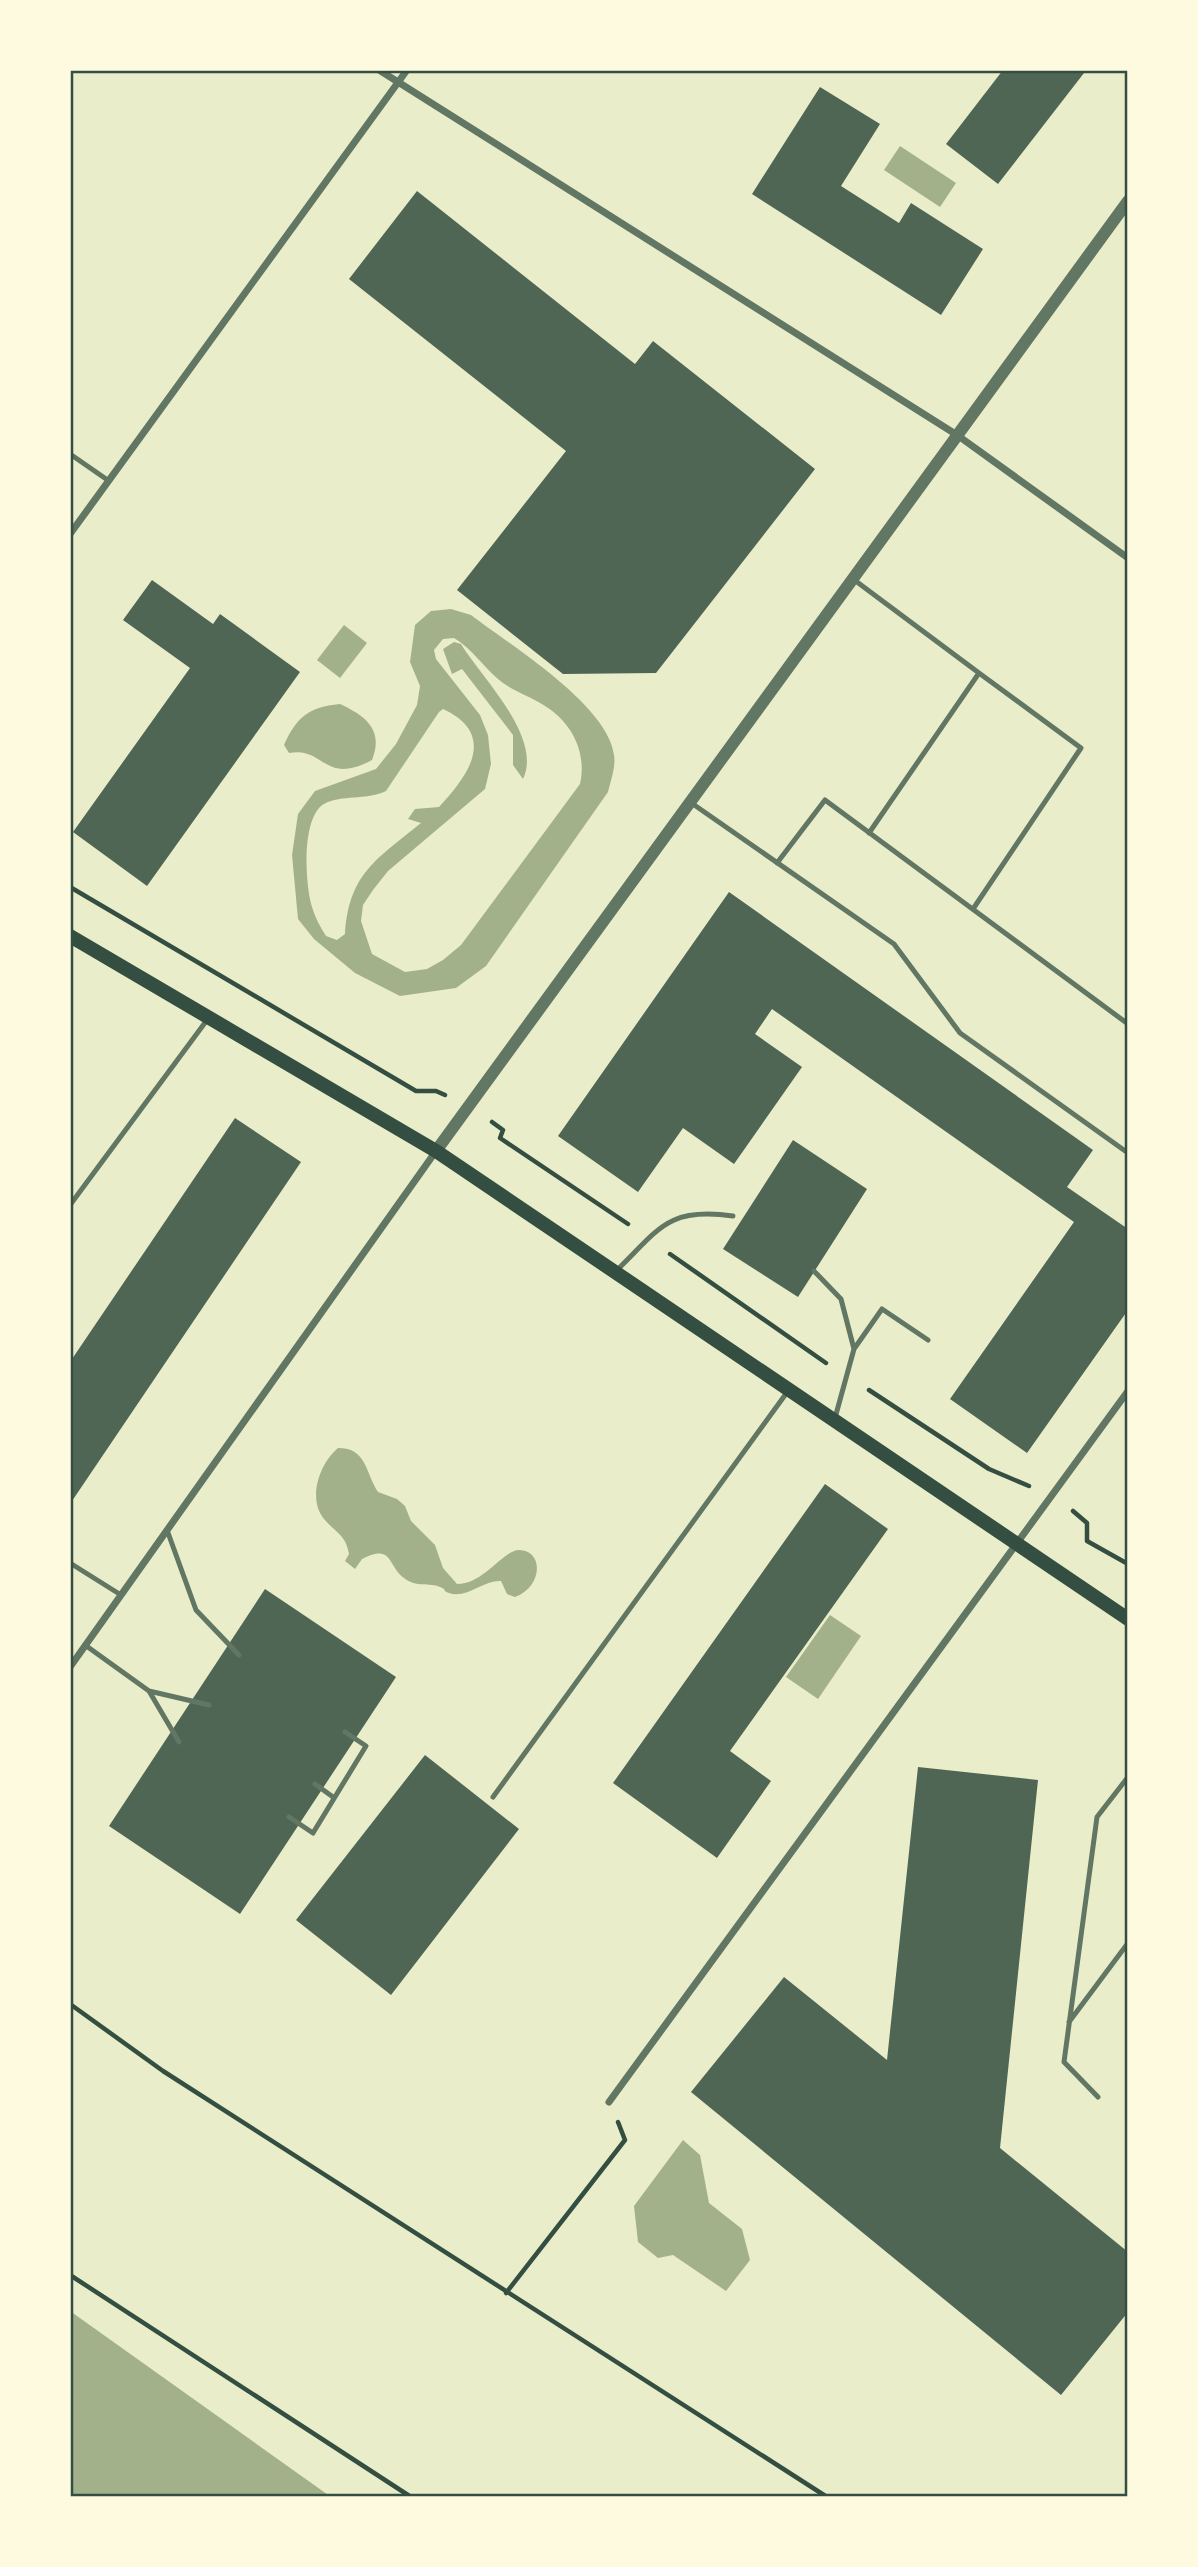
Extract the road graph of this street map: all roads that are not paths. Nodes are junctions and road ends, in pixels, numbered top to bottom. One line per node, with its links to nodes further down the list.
1 (379, 70): 3 (street)
2 (407, 70): 3 (street)
3 (398, 82): 5 (street); 7 (street)
4 (1128, 201): 5 (street)
5 (957, 435): 9 (street); 10 (street)
6 (70, 454): 7 (lane)
7 (109, 481): 8 (street)
8 (70, 534)
9 (1128, 558)
10 (852, 578): 11 (lane); 12 (street)
11 (979, 673): 13 (lane); 15 (lane)
12 (690, 802): 14 (lane); 19 (street)
13 (869, 832): 14 (lane); 15 (lane)
14 (777, 863): 20 (lane)
15 (973, 909): 18 (lane)
16 (70, 936): 17 (main road)
17 (209, 1017): 19 (main road); 21 (lane)
18 (1128, 1024)
19 (436, 1152): 24 (main road); 30 (street)
20 (1128, 1153)
21 (70, 1205)
22 (733, 1216): 24 (lane)
23 (814, 1271): 26 (lane)
24 (614, 1272): 27 (main road)
25 (928, 1340): 26 (lane)
26 (854, 1349): 29 (lane)
27 (788, 1391): 29 (main road); 45 (lane)
28 (1128, 1391): 31 (street)
29 (834, 1421): 31 (main road)
30 (167, 1530): 33 (street); 36 (lane)
31 (1017, 1546): 34 (main road); 50 (street)
32 (70, 1563): 33 (lane)
33 (121, 1595): 35 (street)
34 (1128, 1619)
35 (85, 1646): 37 (street); 38 (lane)
36 (239, 1655)
37 (70, 1667)
38 (149, 1691): 39 (lane); 41 (lane)
39 (209, 1705)
40 (345, 1732): 44 (lane)
41 (179, 1742)
42 (1127, 1780): 48 (lane)
43 (315, 1784): 44 (lane)
44 (333, 1797): 46 (lane)
45 (493, 1797)
46 (289, 1816)
47 (1128, 1943): 48 (lane)
48 (1067, 2024): 49 (lane)
49 (1098, 2096)
50 (609, 2102)

